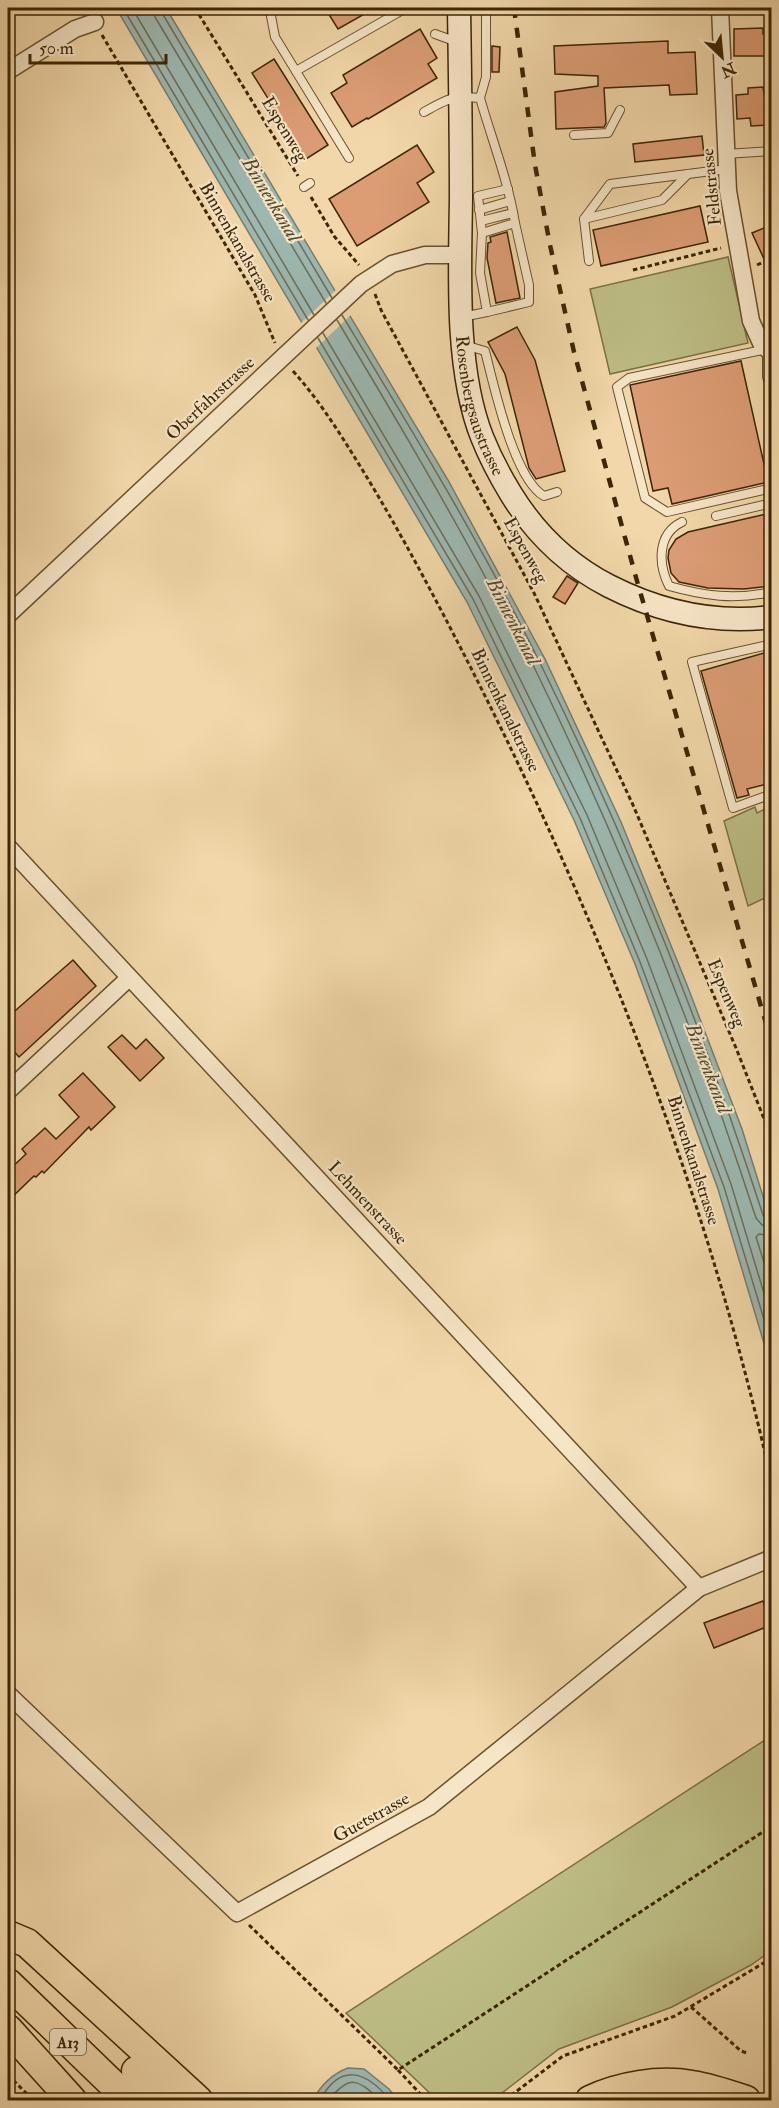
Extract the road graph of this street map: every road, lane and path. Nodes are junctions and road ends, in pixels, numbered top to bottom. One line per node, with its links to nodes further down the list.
1 (195, 8): 32 (path, Espenweg)
2 (272, 8): 11 (lane)
3 (406, 8): 11 (lane)
4 (459, 8): 9 (street, Rosenbergsaustrasse)
5 (486, 8): 12 (lane)
6 (720, 8): 18 (street, Feldstrasse)
7 (95, 22): 10 (street); 37 (path, Binnenkanalstrasse)
8 (435, 34): 9 (lane)
9 (460, 43): 12 (street, Rosenbergsaustrasse)
10 (8, 71)
11 (296, 71): 17 (lane)
12 (470, 97): 14 (lane); 20 (lane); 29 (street, Rosenbergsaustrasse)
13 (620, 110): 15 (lane)
14 (424, 112)
15 (574, 135)
16 (771, 151): 18 (lane)
17 (349, 158)
18 (726, 161): 19 (lane); 28 (street, Feldstrasse)
19 (688, 174): 24 (lane); 24 (lane)
20 (508, 189): 21 (lane); 22 (lane)
21 (510, 201): 22 (lane); 23 (lane)
22 (479, 210): 25 (lane)
23 (513, 213): 25 (lane); 26 (lane)
24 (584, 219): 30 (lane)
25 (481, 221): 27 (lane)
26 (514, 223): 27 (lane); 33 (lane)
27 (482, 233): 33 (lane)
28 (738, 244): 31 (path); 36 (street, Feldstrasse)
29 (460, 255): 32 (street, Oberfahrstrasse); 34 (street, Rosenbergsaustrasse)
30 (589, 261)
31 (633, 270)
32 (365, 281): 37 (street, Oberfahrstrasse); 54 (path, Espenweg)
33 (487, 312): 34 (lane)
34 (462, 318): 35 (street, Rosenbergsaustrasse)
35 (464, 345): 40 (lane); 46 (street, Rosenbergsaustrasse)
36 (769, 349): 38 (lane, Feldstrasse); 39 (lane)
37 (288, 352): 45 (street, Oberfahrstrasse); 55 (path, Binnenkanalstrasse)
38 (771, 391)
39 (771, 488)
40 (557, 492)
41 (771, 503): 42 (lane)
42 (716, 516)
43 (682, 522): 44 (lane)
44 (771, 592)
45 (8, 615)
46 (771, 617)
47 (771, 644): 48 (lane)
48 (771, 794)
49 (8, 847): 52 (street, Lehmenstrasse)
50 (771, 907): 51 (lane)
51 (771, 915)
52 (129, 978): 53 (street); 57 (street, Lehmenstrasse)
53 (8, 1091)
54 (771, 1139)
55 (771, 1484)
56 (771, 1558): 57 (street, Guetstrasse)
57 (699, 1588): 60 (street, Guetstrasse)
58 (8, 1694): 60 (street)
59 (771, 1826): 68 (path)
60 (237, 1913): 68 (path)
61 (8, 1935): 74 (highway, A13)
62 (8, 1946): 73 (highway, A13)
63 (771, 1958): 65 (path)
64 (8, 1983): 72 (highway, A13)
65 (691, 2007): 67 (path); 76 (path)
66 (8, 2029): 71 (highway, A13)
67 (747, 2053)
68 (398, 2070): 75 (path)
69 (8, 2075): 70 (path)
70 (33, 2100)
71 (72, 2100)
72 (129, 2100)
73 (167, 2100)
74 (198, 2100)
75 (426, 2100)
76 (505, 2100)
77 (590, 2100): 78 (highway)
78 (746, 2100)

